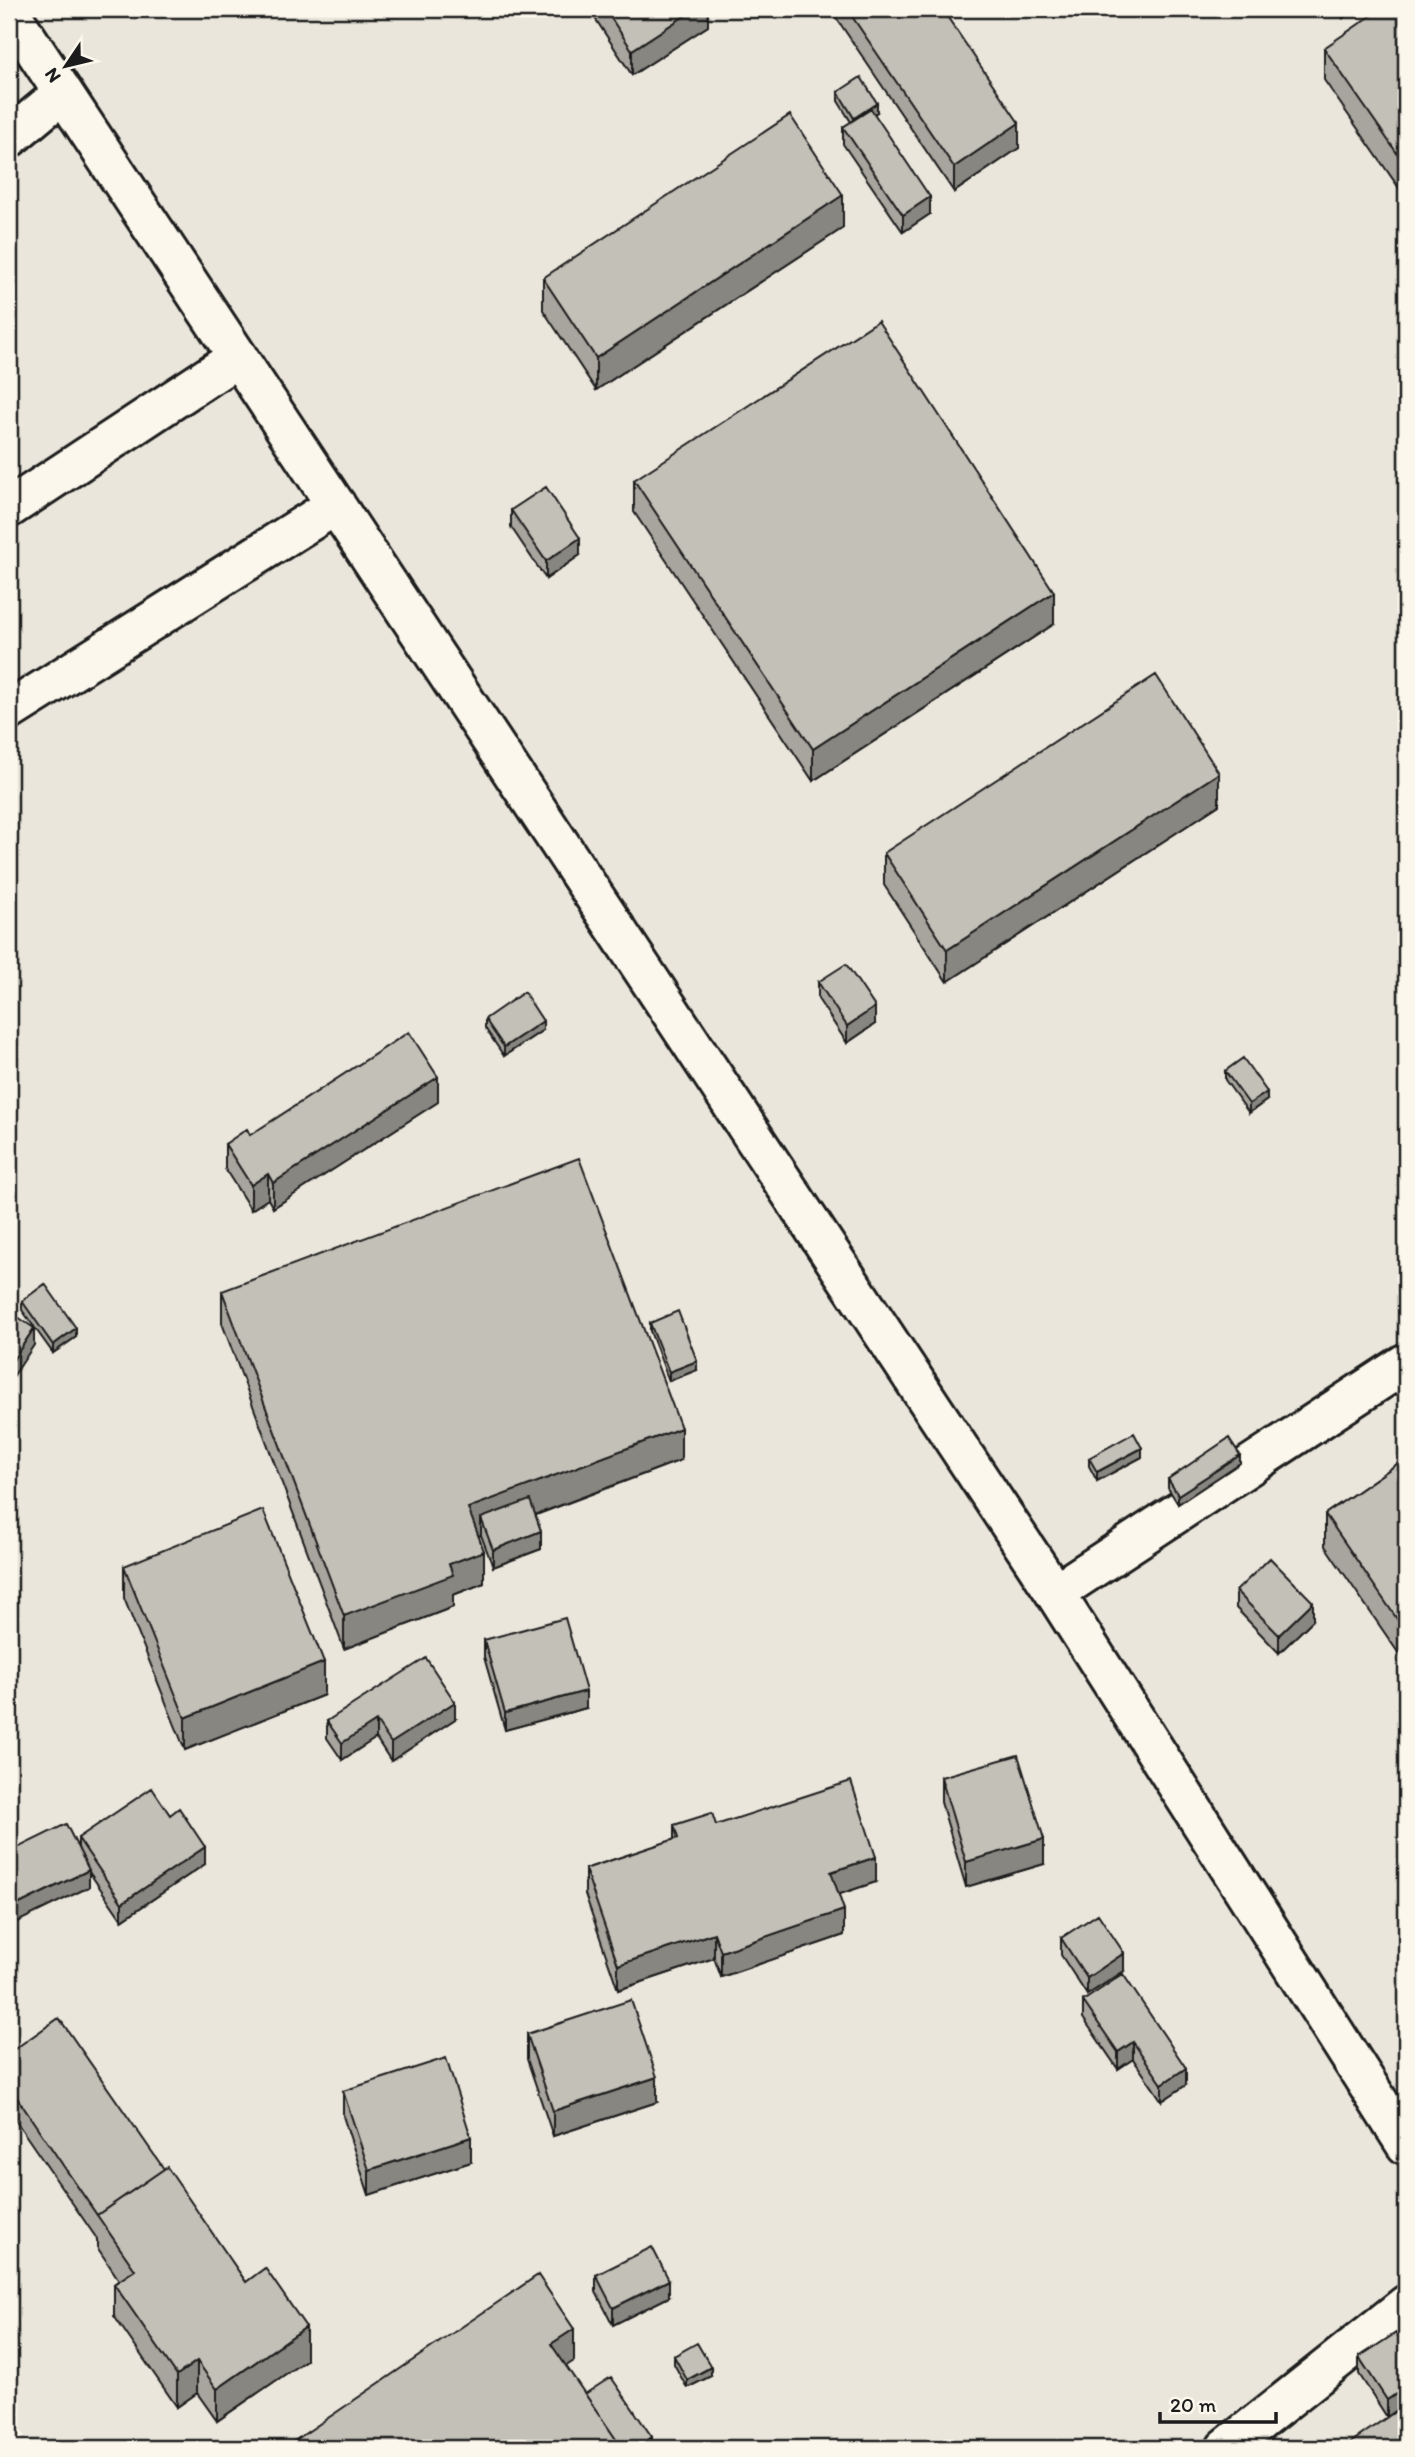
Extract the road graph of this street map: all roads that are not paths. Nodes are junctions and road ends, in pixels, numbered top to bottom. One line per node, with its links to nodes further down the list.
1 (9, 11): 2 (street)
2 (63, 93): 3 (street); 4 (street)
3 (9, 138)
4 (238, 357): 5 (street); 6 (street)
5 (336, 505): 7 (street); 9 (street)
6 (9, 508)
7 (9, 710)
8 (1406, 1363): 9 (street)
9 (1055, 1593): 10 (street)
10 (1406, 2145)
11 (1406, 2305): 12 (street)
12 (1226, 2448)

